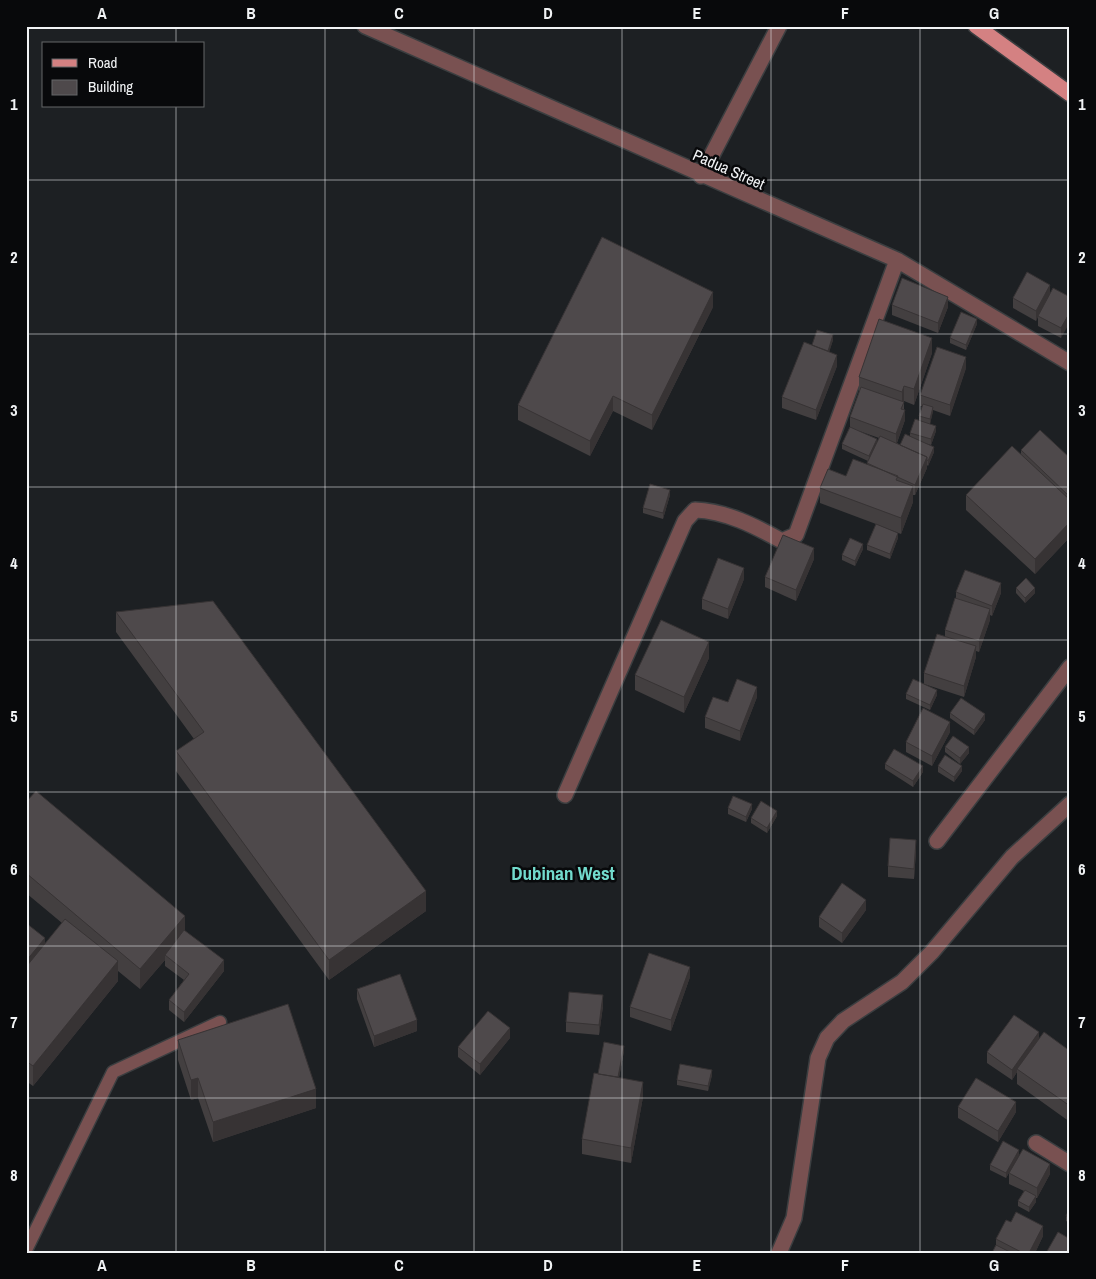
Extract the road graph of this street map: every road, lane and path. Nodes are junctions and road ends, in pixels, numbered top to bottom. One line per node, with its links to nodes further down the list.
1 (364, 26): 5 (street, Padua Street)
2 (779, 26): 5 (street)
3 (976, 26): 4 (main road)
4 (1070, 94)
5 (701, 176): 6 (street, Padua Street)
6 (897, 260): 7 (street, Padua Street); 9 (street)
7 (1070, 362)
8 (1070, 667): 11 (street)
9 (565, 795)
10 (1070, 804): 16 (street)
11 (937, 841)
12 (220, 1022): 15 (lane)
13 (1036, 1143): 14 (street)
14 (1070, 1164)
15 (26, 1250)
16 (779, 1253)

